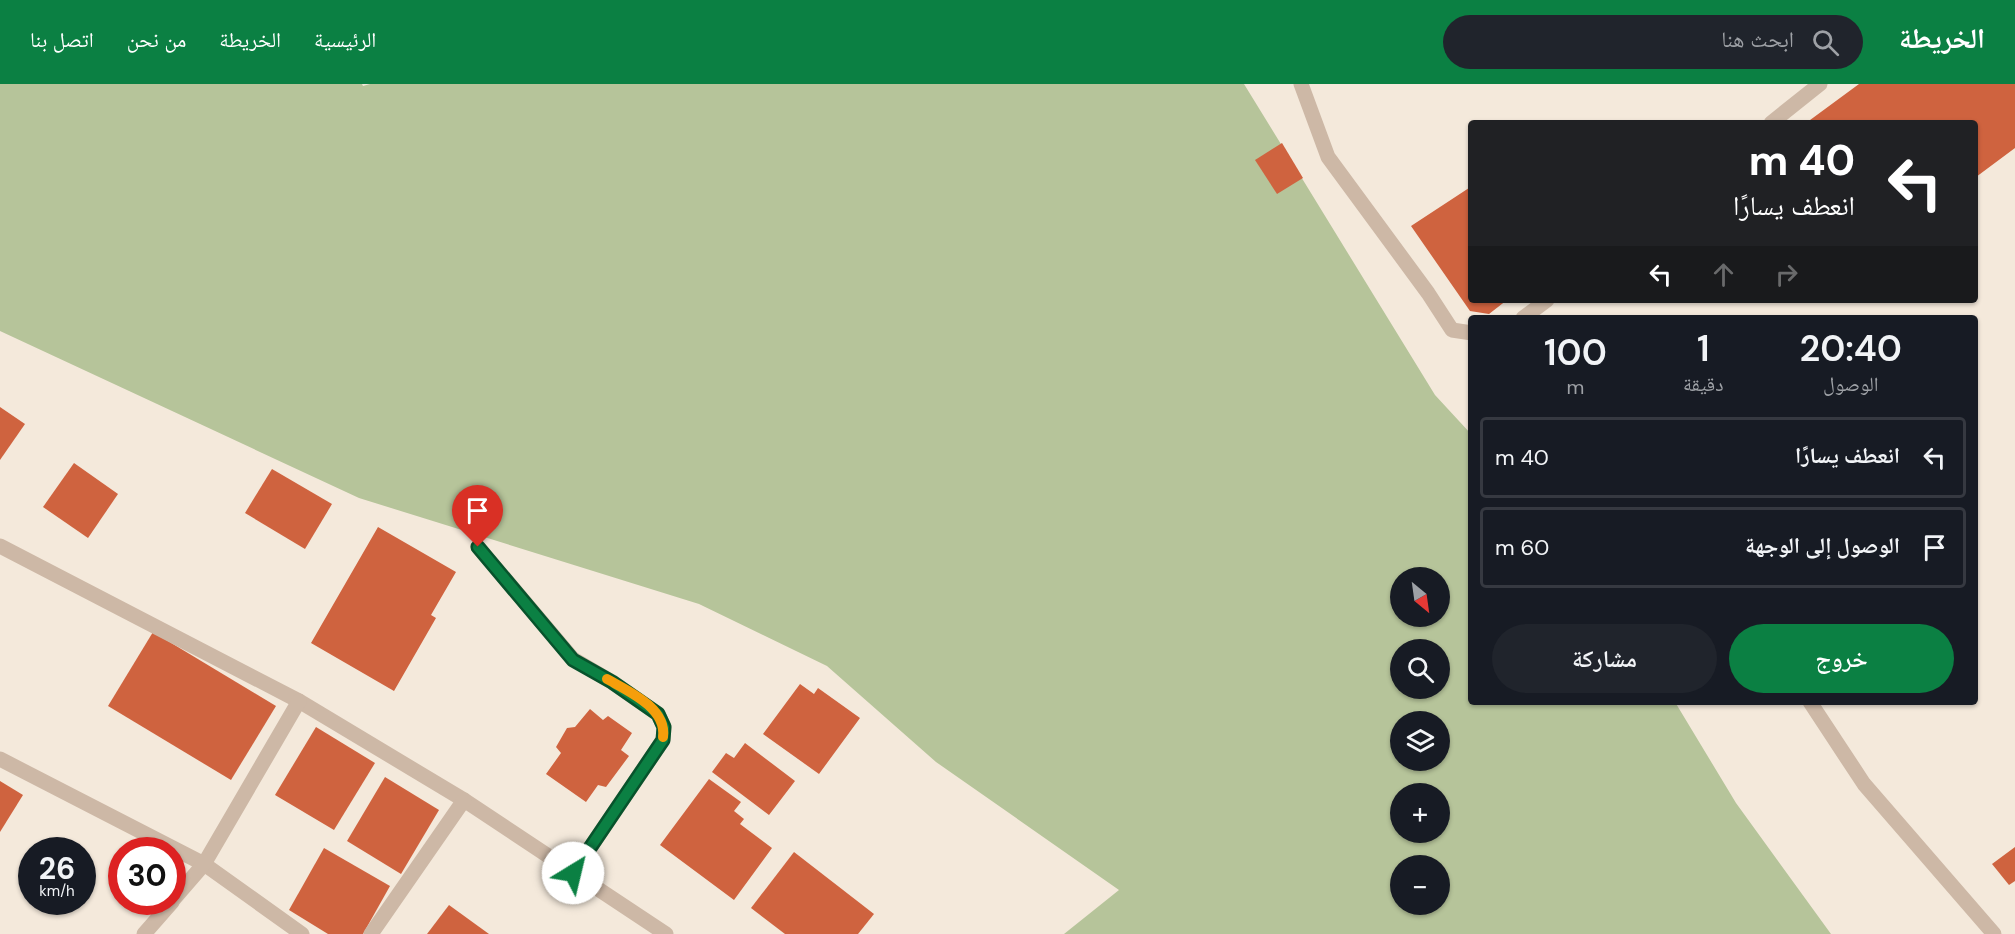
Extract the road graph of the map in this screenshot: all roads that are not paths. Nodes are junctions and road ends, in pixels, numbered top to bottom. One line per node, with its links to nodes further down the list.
1 (1301, 84): 6 (street)
2 (1820, 84): 3 (street)
3 (1775, 120)
4 (1544, 303): 5 (street)
5 (1530, 315)
6 (1468, 332)
7 (478, 547): 14 (street)
8 (1, 548): 9 (street)
9 (299, 700): 12 (street); 13 (street)
10 (1812, 705): 21 (street)
11 (0, 759): 13 (street)
12 (464, 800): 14 (street); 19 (street)
13 (204, 864): 15 (street); 18 (street)
14 (573, 873): 20 (street)
15 (186, 885)
16 (160, 915): 17 (street)
17 (144, 934)
18 (302, 934)
19 (371, 934)
20 (666, 934)
21 (1994, 934)

